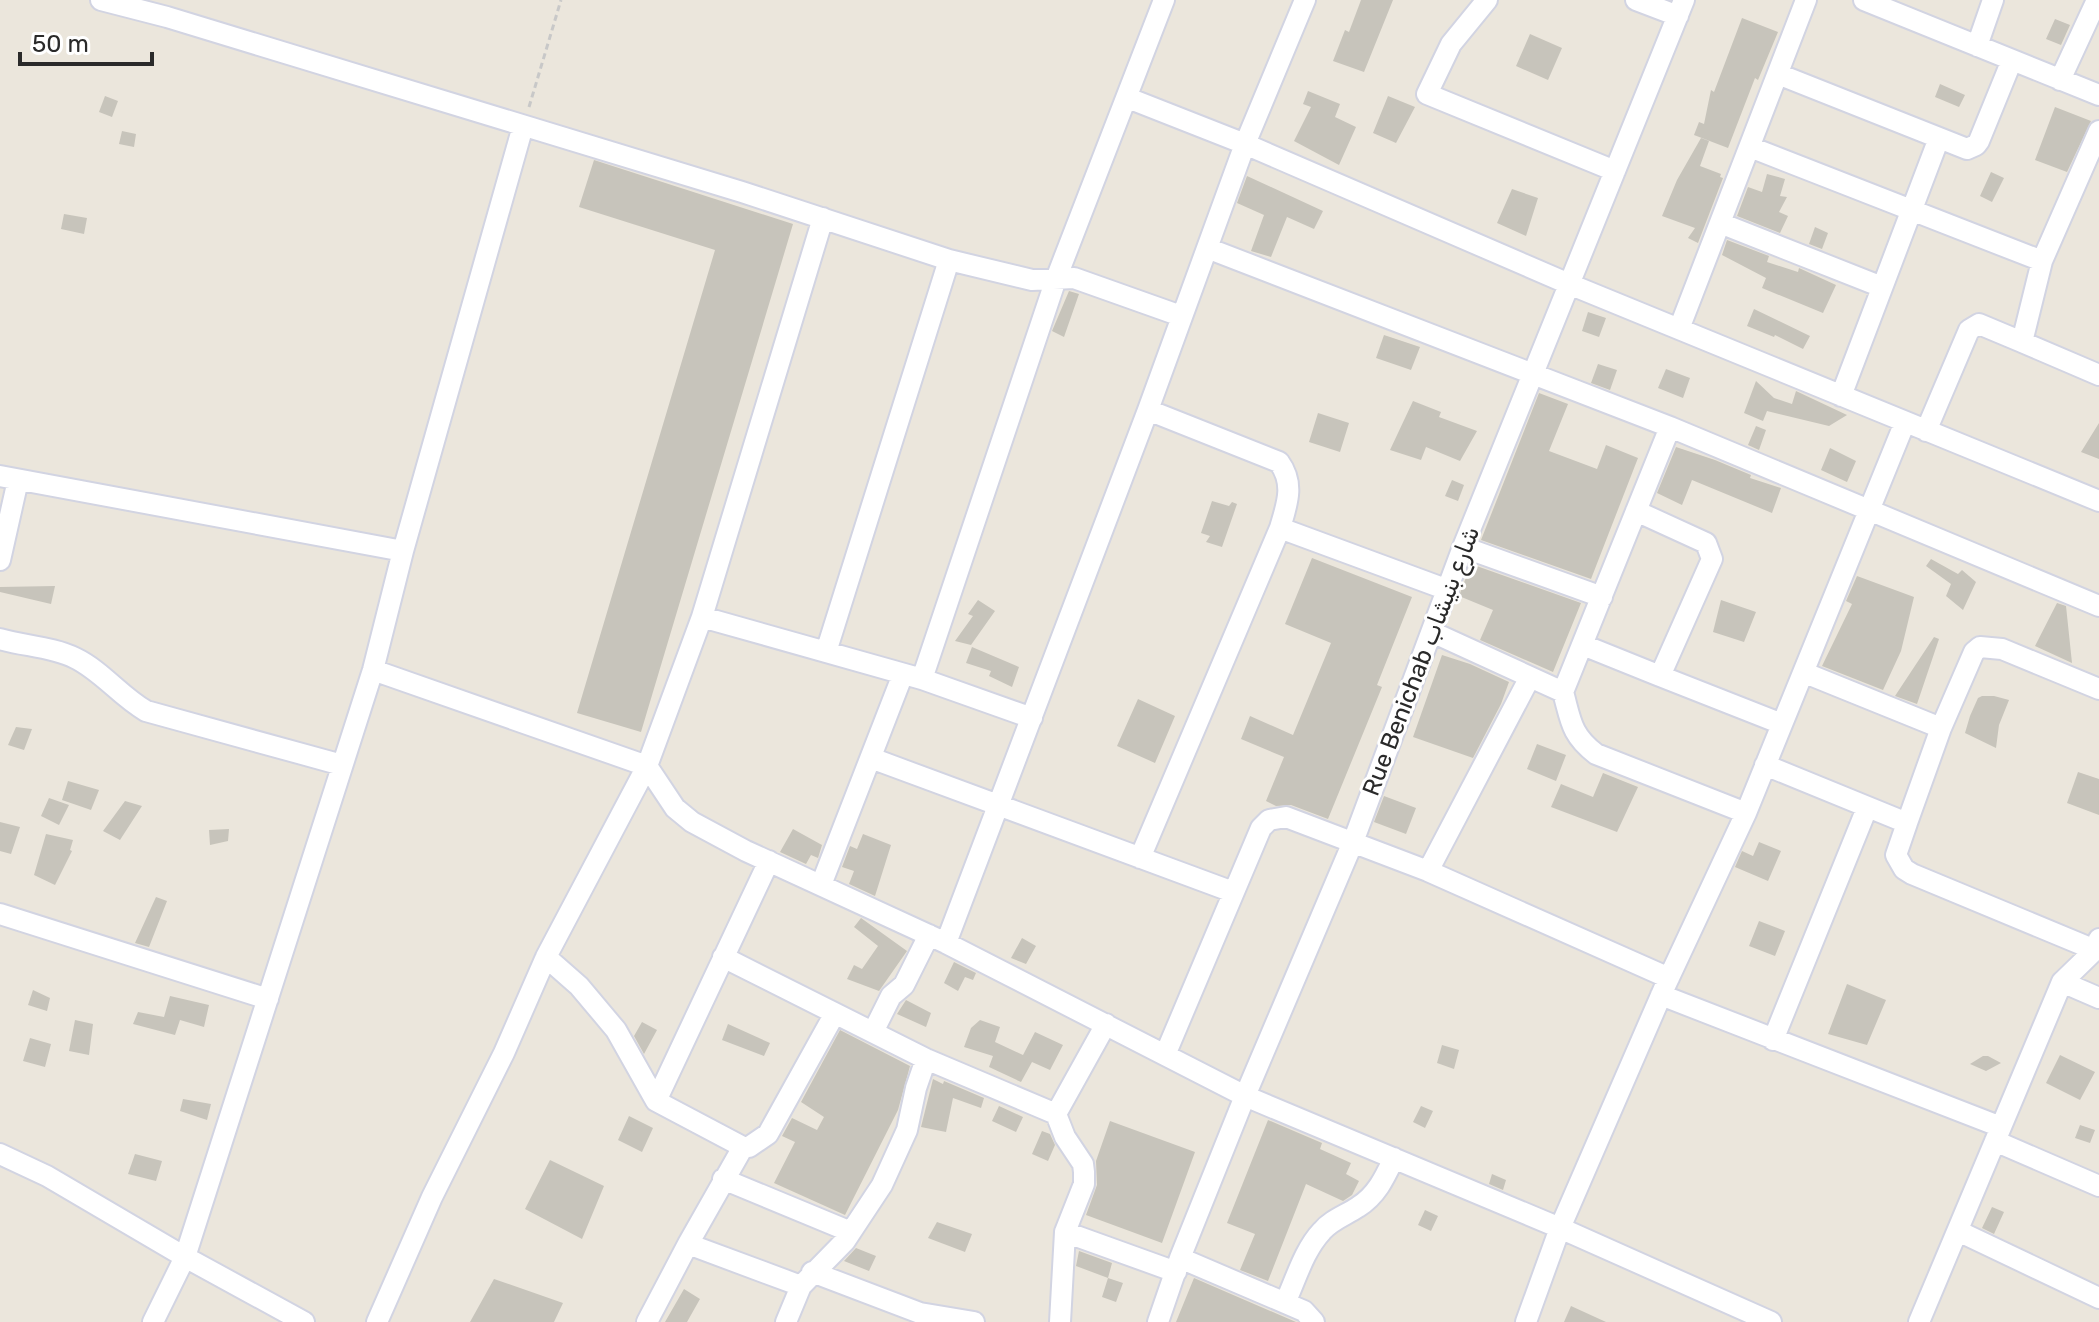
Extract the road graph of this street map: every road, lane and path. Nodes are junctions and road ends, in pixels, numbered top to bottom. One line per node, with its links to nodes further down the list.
1 (101, 0): 18 (street)
2 (561, 0): 18 (path)
3 (1164, 0): 17 (street)
4 (1305, 0): 21 (street)
5 (1487, 0): 23 (street)
6 (1636, 0): 11 (street)
7 (1806, 0): 14 (street)
8 (1864, 0): 12 (street)
9 (1993, 0): 12 (street)
10 (2097, 0): 15 (street)
11 (1681, 8): 23 (street, Rue Benichab شارع بنيشاب)
12 (1977, 46): 13 (street)
13 (2012, 60): 15 (street); 20 (street)
14 (1778, 74): 20 (street); 22 (street)
15 (2060, 80): 16 (street)
16 (2099, 95)
17 (1128, 98): 21 (street); 30 (street)
18 (523, 126): 25 (street); 49 (street)
19 (2099, 131): 29 (street)
20 (1939, 138): 24 (street)
21 (1245, 144): 27 (street); 31 (street)
22 (1750, 147): 24 (street); 26 (street)
23 (1615, 171): 31 (street, Rue Benichab شارع بنيشاب)
24 (1911, 212): 29 (street); 32 (street)
25 (823, 218): 28 (street); 54 (street)
26 (1720, 223): 32 (street); 34 (street)
27 (1207, 248): 33 (street); 36 (street)
28 (949, 260): 30 (street); 58 (street)
29 (2042, 261): 35 (street)
30 (1056, 279): 33 (street); 62 (street)
31 (1569, 284): 34 (street); 36 (street, Rue Benichab شارع بنيشاب)
32 (1882, 287): 38 (street)
33 (1181, 316): 39 (street)
34 (1679, 329): 38 (street)
35 (2022, 342): 37 (street); 42 (street)
36 (1532, 375): 41 (street); 48 (street, Rue Benichab شارع بنيشاب)
37 (2099, 375)
38 (1841, 396): 40 (street)
39 (1148, 410): 47 (street); 66 (street)
40 (1905, 422): 42 (street); 45 (street)
41 (1670, 427): 45 (street); 46 (street)
42 (1926, 431): 44 (street)
43 (9, 478): 49 (street); 50 (street)
44 (2099, 501)
45 (1870, 510): 53 (street); 60 (street)
46 (1636, 511): 52 (street); 61 (street)
47 (1280, 528): 51 (street); 78 (street)
48 (1463, 547): 51 (street, Rue Benichab شارع بنيشاب); 52 (street)
49 (403, 551): 59 (street)
50 (0, 560)
51 (1448, 590): 55 (street, Rue Benichab شارع بنيشاب)
52 (1602, 597): 57 (street)
53 (2099, 606)
54 (702, 617): 58 (street); 72 (street)
55 (1432, 632): 63 (street); 77 (street, Rue Benichab شارع بنيشاب)
56 (0, 639): 70 (street)
57 (1583, 645): 61 (street); 65 (street)
58 (826, 652): 62 (street)
59 (373, 670): 70 (street); 72 (street)
60 (1805, 673): 67 (street); 68 (street)
61 (1660, 676): 67 (street)
62 (913, 677): 66 (street); 69 (street)
63 (1530, 677): 65 (street); 80 (street)
64 (2099, 689): 68 (street)
65 (1563, 692): 75 (street)
66 (1032, 718): 73 (street)
67 (1782, 724): 71 (street)
68 (1941, 728): 76 (street)
69 (871, 758): 73 (street); 81 (street)
70 (342, 765): 91 (street)
71 (1765, 765): 74 (street); 75 (street)
72 (647, 766): 79 (street); 86 (street)
73 (999, 804): 78 (street); 84 (street)
74 (1867, 808): 76 (street); 95 (street)
75 (1746, 813): 89 (street)
76 (1907, 823): 85 (street)
77 (1353, 842): 80 (street); 82 (street); 98 (street, Rue Benichab شارع بنيشاب)
78 (1140, 858): 82 (street)
79 (769, 861): 81 (street); 87 (street)
80 (1428, 871): 89 (street)
81 (821, 885): 84 (street)
82 (1233, 892): 96 (street)
83 (0, 914): 91 (street)
84 (937, 939): 93 (street); 94 (street)
85 (2097, 945): 88 (street)
86 (546, 957): 99 (street); 121 (street)
87 (723, 957): 92 (street); 99 (street)
88 (2062, 982): 90 (street); 101 (street)
89 (1665, 987): 95 (street); 108 (street)
90 (2099, 998)
91 (268, 999): 113 (street)
92 (834, 1015): 94 (street); 102 (street)
93 (1106, 1024): 96 (street); 100 (street)
94 (873, 1032): 97 (street)
95 (1773, 1040): 101 (street)
96 (1165, 1055): 98 (street)
97 (926, 1059): 100 (street); 110 (street)
98 (1245, 1096): 104 (street); 114 (street, Rue Benichab شارع بنيشاب)
99 (656, 1101): 102 (street)
100 (1056, 1114): 111 (street)
101 (1998, 1134): 107 (street); 109 (street)
102 (743, 1147): 106 (street)
103 (0, 1154): 113 (street)
104 (1394, 1158): 108 (street); 117 (street)
105 (2099, 1163): 107 (street)
106 (723, 1179): 110 (street); 112 (street)
107 (2095, 1184)
108 (1560, 1228): 128 (street); 129 (street)
109 (1958, 1231): 116 (street); 130 (street)
110 (851, 1232): 115 (street)
111 (1065, 1232): 114 (street); 125 (street)
112 (688, 1244): 115 (street); 122 (street)
113 (185, 1257): 119 (street); 120 (street)
114 (1178, 1265): 117 (street); 126 (street, Rue Benichab شارع بنيشاب)
115 (806, 1279): 118 (street); 123 (street)
116 (2099, 1298)
117 (1285, 1303): 127 (street)
118 (918, 1318): 124 (street)
119 (153, 1322)
120 (304, 1322)
121 (377, 1322)
122 (647, 1322)
123 (786, 1322)
124 (974, 1322)
125 (1060, 1322)
126 (1158, 1322)
127 (1314, 1322)
128 (1526, 1322)
129 (1771, 1322)
130 (1919, 1322)

